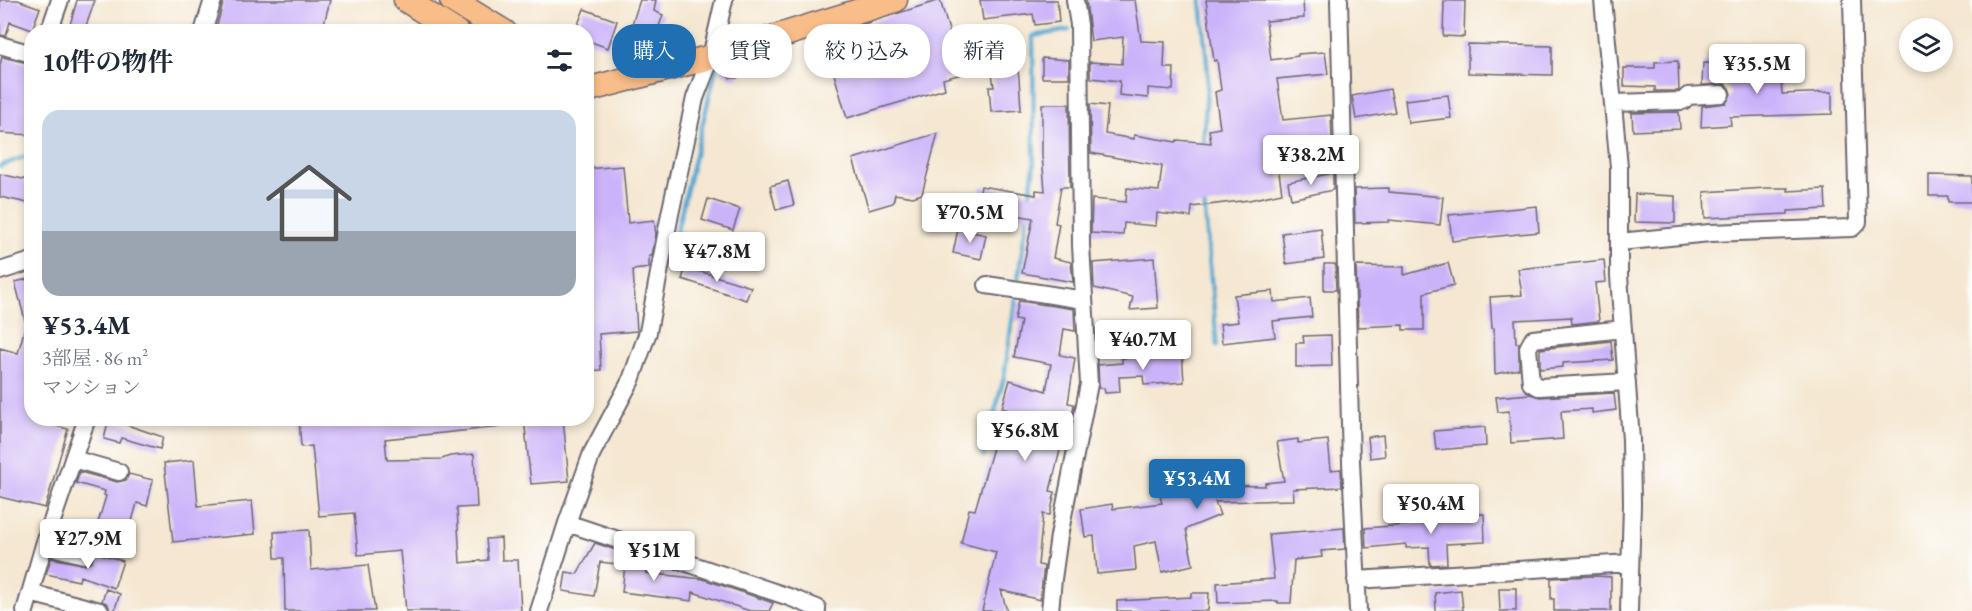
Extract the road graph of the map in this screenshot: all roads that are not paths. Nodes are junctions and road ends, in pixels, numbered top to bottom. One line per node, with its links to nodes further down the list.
1 (60, 0): 11 (street)
2 (213, 0): 12 (street)
3 (406, 0): 13 (highway)
4 (452, 0): 14 (highway)
5 (724, 0): 15 (street)
6 (895, 0): 16 (highway)
7 (1074, 0): 28 (street)
8 (1339, 0): 38 (street)
9 (1603, 0): 23 (street)
10 (1852, 0): 24 (street)
11 (52, 24)
12 (206, 24)
13 (444, 24)
14 (491, 24)
15 (719, 24)
16 (792, 32)
17 (0, 45): 18 (street)
18 (24, 52)
19 (708, 58): 21 (highway)
20 (708, 65): 34 (street)
21 (594, 88)
22 (1721, 94): 23 (street)
23 (1613, 103): 24 (street)
24 (1619, 242): 29 (street)
25 (24, 264): 26 (street)
26 (0, 271)
27 (987, 285): 28 (street)
28 (1084, 300): 44 (street)
29 (1623, 329): 30 (street); 30 (street)
30 (1627, 382): 37 (street)
31 (84, 426): 32 (street)
32 (73, 459): 33 (street); 35 (street)
33 (119, 472)
34 (567, 523): 42 (street); 43 (street)
35 (44, 545): 36 (street); 39 (street)
36 (84, 555)
37 (1630, 563): 38 (street); 46 (street)
38 (1356, 580): 45 (street)
39 (30, 593): 40 (street); 41 (street)
40 (25, 611)
41 (100, 611)
42 (539, 611)
43 (818, 611)
44 (1050, 611)
45 (1358, 611)
46 (1629, 611)

